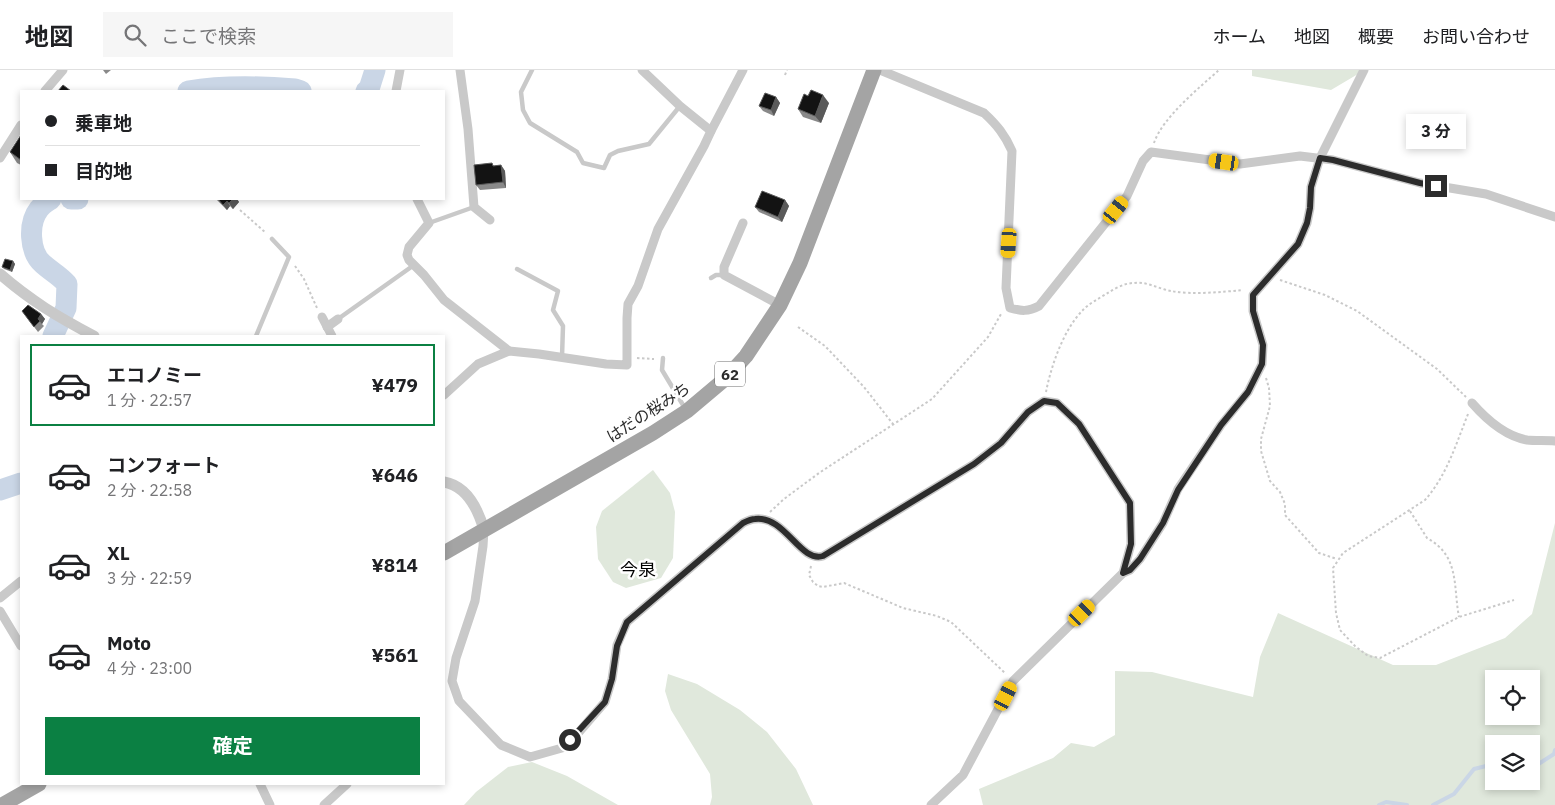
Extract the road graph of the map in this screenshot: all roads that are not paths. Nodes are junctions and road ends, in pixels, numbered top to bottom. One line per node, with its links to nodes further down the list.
1 (63, 70): 10 (street)
2 (400, 70): 11 (street)
3 (460, 70): 18 (street)
4 (532, 70): 12 (lane)
5 (642, 70): 12 (street)
6 (743, 70): 14 (street)
7 (874, 70): 29 (main road, はだの桜みち / 62)
8 (880, 70): 16 (street)
9 (1364, 70): 16 (street)
10 (46, 90)
11 (396, 90)
12 (680, 106): 14 (street)
13 (20, 127): 15 (street)
14 (711, 131): 37 (street)
15 (0, 158)
16 (1320, 158): 19 (street); 46 (street)
17 (418, 200): 21 (street)
18 (474, 207): 20 (street); 21 (lane)
19 (1555, 218)
20 (490, 220)
21 (429, 223): 24 (street)
22 (743, 223): 27 (street)
23 (272, 239): 34 (lane)
24 (414, 265): 31 (lane); 36 (street)
25 (516, 269): 37 (lane)
26 (0, 274): 33 (street)
27 (724, 275): 28 (lane); 29 (street)
28 (711, 278)
29 (780, 305): 41 (main road, はだの桜みち / 62)
30 (320, 313): 32 (street)
31 (338, 319): 32 (street)
32 (327, 327): 35 (street)
33 (92, 335)
34 (256, 335)
35 (331, 335)
36 (509, 351): 37 (street); 39 (street)
37 (562, 357)
38 (663, 359): 41 (lane)
39 (445, 394)
40 (1472, 403): 42 (street)
41 (687, 411): 44 (main road, はだの桜みち / 62)
42 (1555, 441)
43 (445, 482): 44 (street)
44 (484, 530): 45 (main road, はだの桜みち / 62); 51 (street)
45 (445, 552)
46 (1123, 573): 51 (street); 58 (street)
47 (20, 582): 48 (street)
48 (0, 598)
49 (0, 611): 50 (street)
50 (20, 644)
51 (448, 684)
52 (36, 785): 55 (main road)
53 (260, 785): 56 (street)
54 (346, 785): 57 (street)
55 (2, 805)
56 (270, 805)
57 (324, 805)
58 (931, 805)

